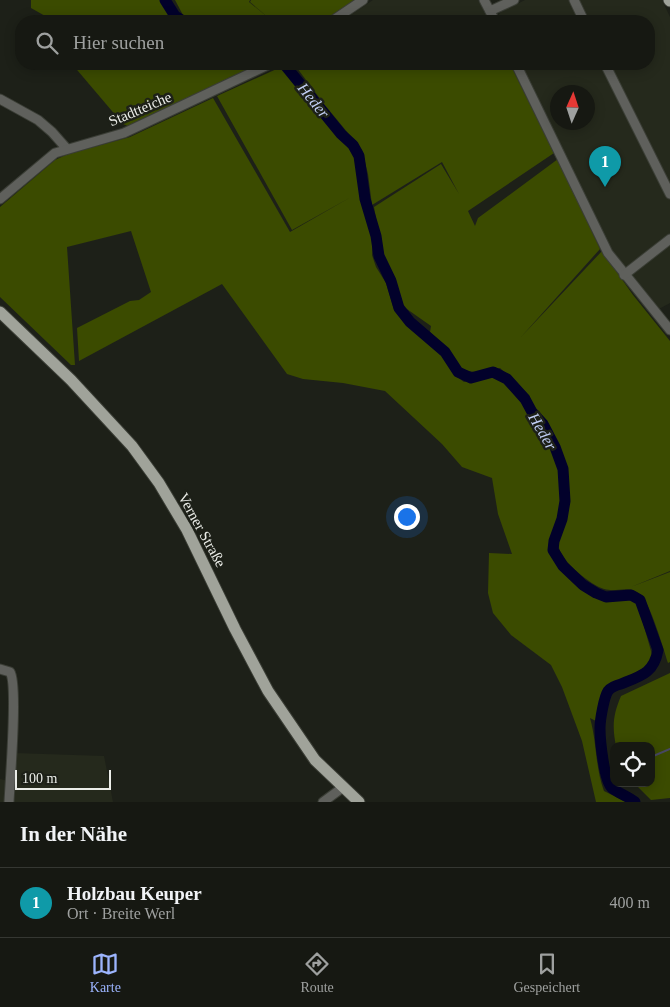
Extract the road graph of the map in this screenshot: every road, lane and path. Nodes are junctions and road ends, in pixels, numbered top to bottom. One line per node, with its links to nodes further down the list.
1 (363, 0): 6 (street)
2 (484, 0): 5 (street)
3 (514, 0): 5 (street)
4 (574, 0): 8 (street)
5 (490, 11): 7 (street)
6 (341, 15)
7 (492, 15)
8 (581, 15)
9 (257, 70): 13 (street, Stadtteiche)
10 (519, 70): 17 (street)
11 (608, 70): 14 (street)
12 (0, 99): 13 (street)
13 (67, 149): 15 (street, Stadtteiche)
14 (670, 194)
15 (0, 199)
16 (670, 239): 17 (street)
17 (624, 275): 19 (street)
18 (0, 312): 21 (main road, Verner Straße)
19 (670, 330)
20 (0, 668): 22 (street)
21 (342, 788): 23 (street); 24 (main road, Verner Straße)
22 (8, 802)
23 (323, 802)
24 (359, 802)

